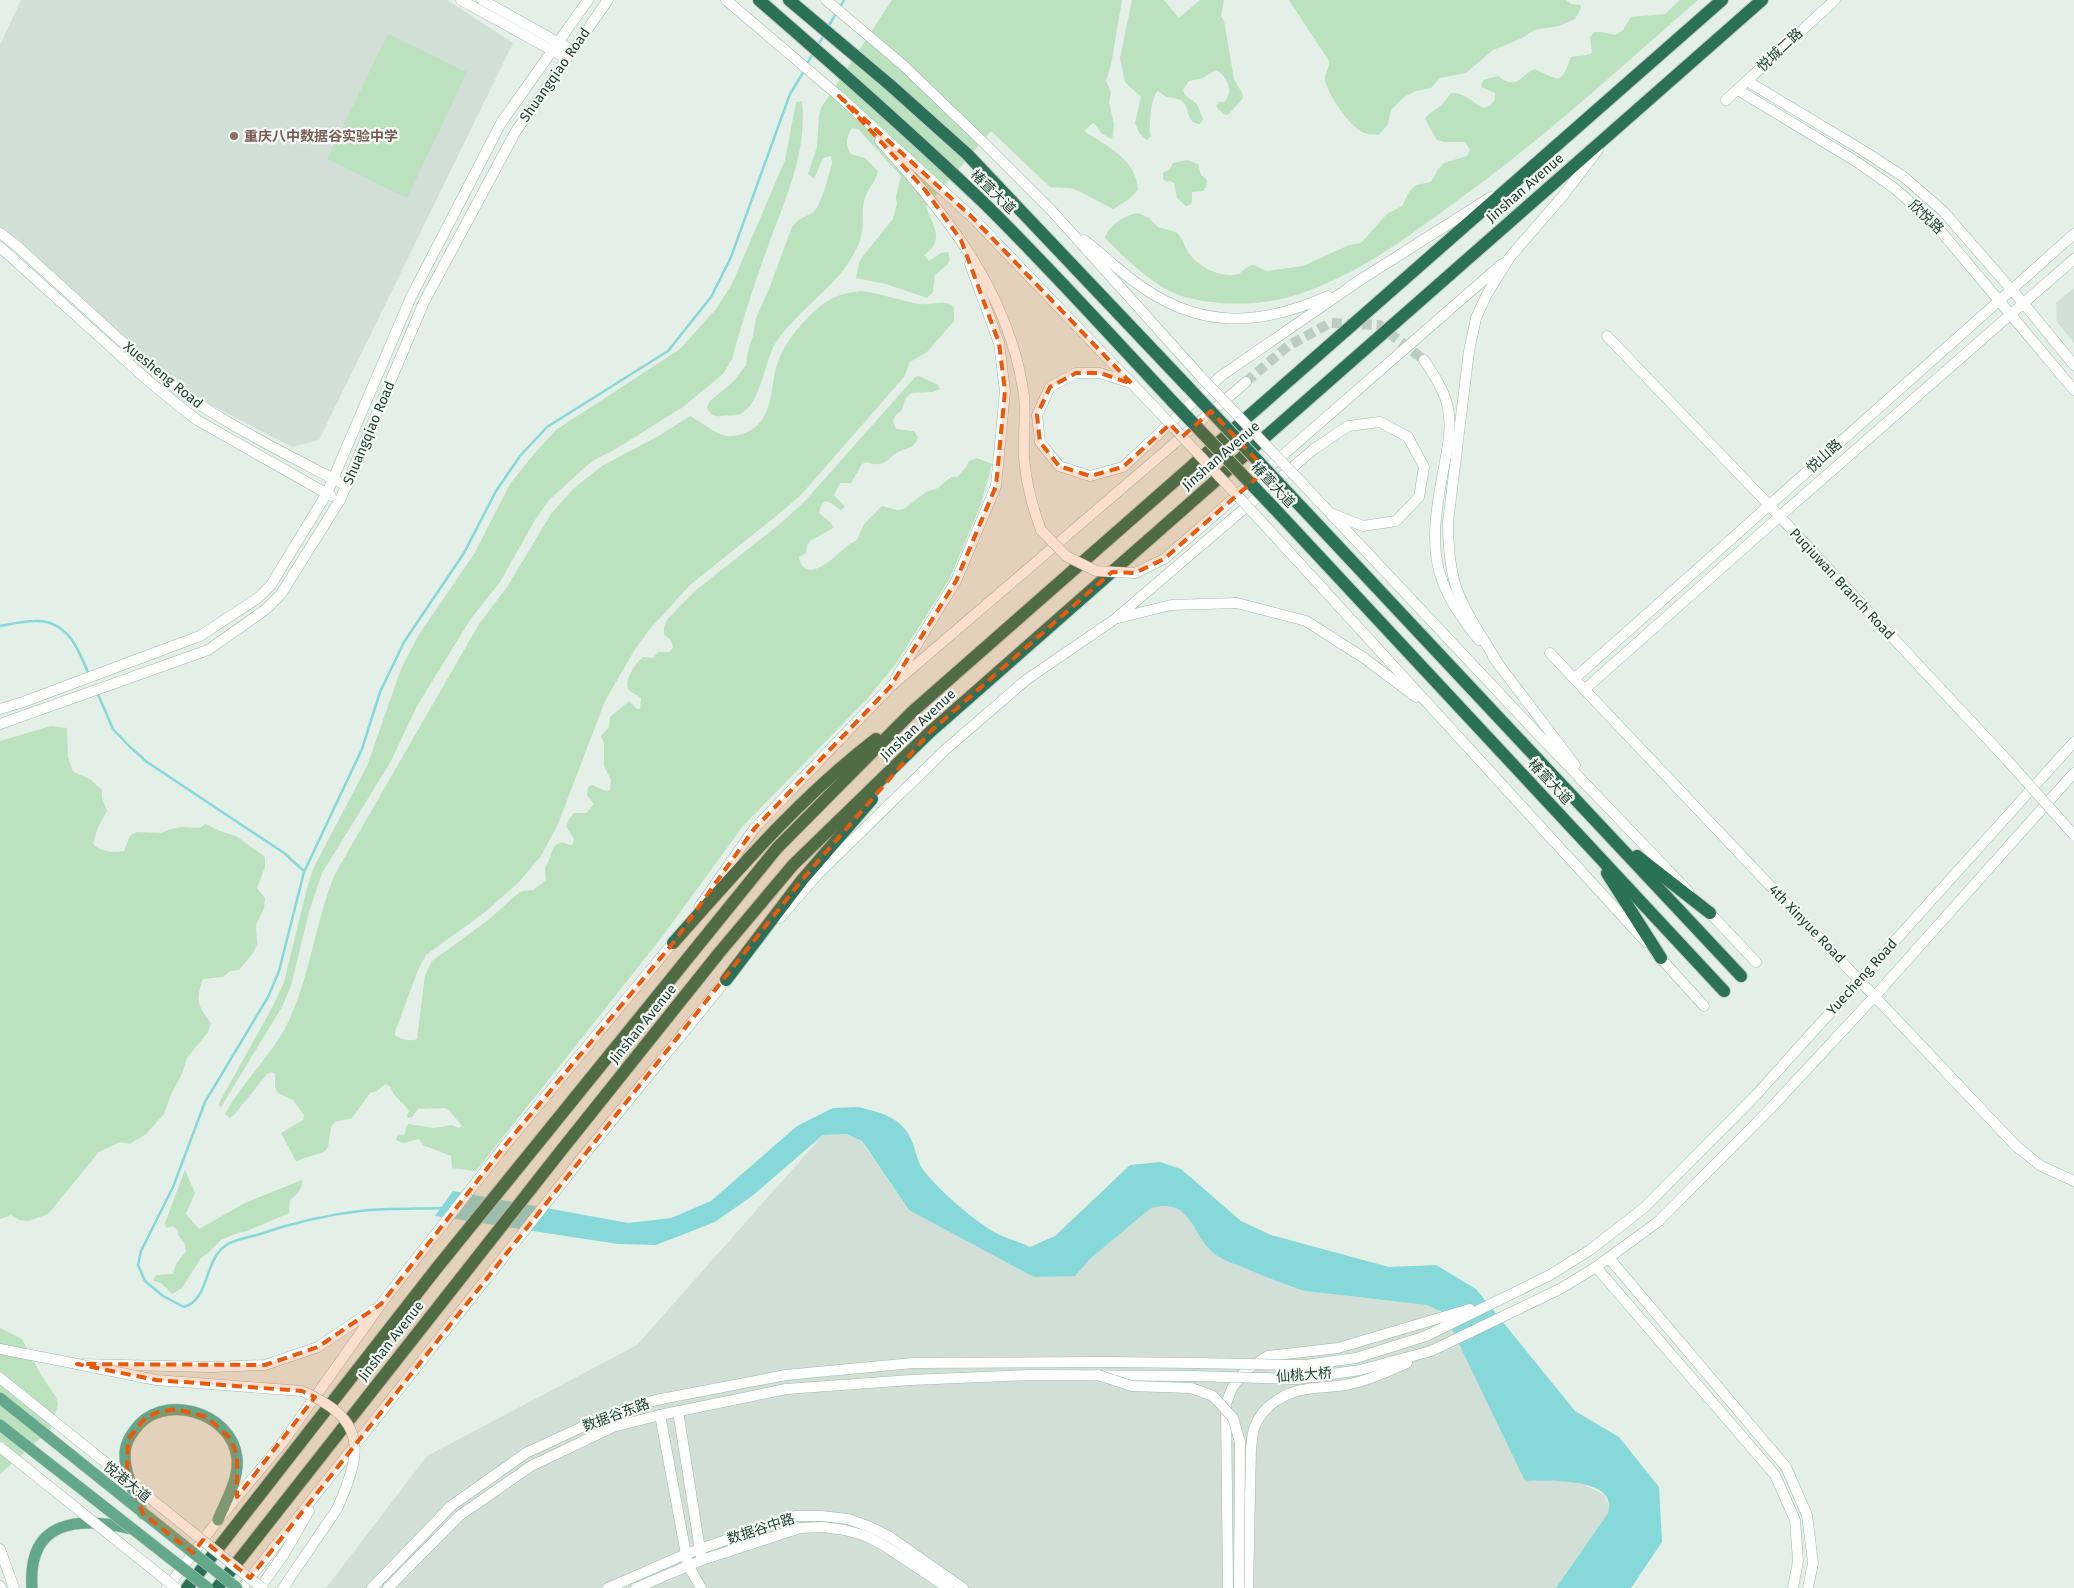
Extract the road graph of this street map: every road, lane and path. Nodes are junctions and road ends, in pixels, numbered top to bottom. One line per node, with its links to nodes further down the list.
1 (461, 0): 12 (main road)
2 (482, 0): 12 (main road)
3 (588, 0): 12 (main road, Shuangqiao Road)
4 (608, 0): 13 (main road, Shuangqiao Road)
5 (726, 0): 16 (main road)
6 (759, 0): 61 (highway, 椿萱大道, bridge)
7 (789, 0): 59 (highway, 椿萱大道, bridge)
8 (826, 0): 20 (main road)
9 (1722, 0): 19 (highway, Jinshan Avenue)
10 (1762, 0): 18 (highway, Jinshan Avenue)
11 (1834, 0): 14 (main road, 悦城二路)
12 (555, 46): 13 (main road); 38 (main road, Shuangqiao Road)
13 (569, 54): 39 (main road, Shuangqiao Road)
14 (1747, 81): 15 (main road, 悦城二路); 28 (main road, 欣悦路)
15 (1738, 90): 17 (main road, 悦城二路); 29 (main road, 欣悦路)
16 (839, 96): 23 (main road); 36 (main road)
17 (1726, 100)
18 (1611, 132): 25 (main road); 55 (highway, Jinshan Avenue)
19 (1517, 181): 27 (main road); 52 (highway, Jinshan Avenue)
20 (1061, 222): 27 (main road); 43 (main road, bridge)
21 (0, 233): 38 (main road, Xuesheng Road)
22 (2074, 234): 28 (main road, 悦山路)
23 (961, 240): 25 (main road, bridge); 49 (main road)
24 (0, 247): 40 (main road, Xuesheng Road)
25 (1510, 257): 47 (main road)
26 (2074, 259): 30 (main road, 悦山路)
27 (1353, 284): 36 (main road)
28 (2012, 289): 29 (main road, 悦山路); 30 (main road, 欣悦路)
29 (2000, 300): 31 (main road, 欣悦路); 42 (main road, 悦山路)
30 (2024, 304): 31 (main road, 悦山路); 34 (main road, 欣悦路)
31 (2012, 314): 37 (main road, 欣悦路); 44 (main road, 悦山路)
32 (1607, 336): 42 (main road, Puqiuwan Branch Road)
33 (1424, 360): 47 (main road)
34 (2074, 365)
35 (1246, 382): 49 (main road)
36 (1132, 384): 53 (main road, bridge)
37 (2074, 390)
38 (333, 479): 39 (main road, Xuesheng Road); 40 (main road, Shuangqiao Road)
39 (347, 486): 41 (main road, Shuangqiao Road)
40 (327, 493): 41 (main road, Xuesheng Road); 51 (main road, Shuangqiao Road)
41 (340, 500): 54 (main road, Shuangqiao Road)
42 (1769, 505): 44 (main road, Puqiuwan Branch Road); 48 (main road, 悦山路)
43 (1330, 513): 45 (main road); 58 (main road)
44 (1780, 516): 50 (main road, 悦山路); 60 (main road, Puqiuwan Branch Road, bridge)
45 (1115, 619): 53 (main road); 67 (main road)
46 (1550, 653): 48 (main road, 4th Xinyue Road)
47 (1497, 662): 58 (main road)
48 (1574, 679): 50 (main road, 4th Xinyue Road)
49 (890, 687): 63 (main road)
50 (1584, 690): 68 (main road, 4th Xinyue Road)
51 (0, 709)
52 (912, 712): 63 (highway); 103 (highway, Jinshan Avenue)
53 (1436, 712): 64 (main road)
54 (0, 724)
55 (930, 732): 67 (highway); 105 (highway, Jinshan Avenue)
56 (2074, 742): 68 (main road, Yuecheng Road)
57 (2074, 773): 70 (main road, Yuecheng Road)
58 (1601, 800): 62 (main road)
59 (1606, 832): 62 (highway); 66 (highway, 椿萱大道)
60 (2074, 835)
61 (1591, 848): 64 (highway); 69 (highway, 椿萱大道)
62 (1710, 913): 65 (main road)
63 (673, 944): 78 (main road)
64 (1661, 958): 71 (main road)
65 (1756, 962)
66 (1741, 976)
67 (726, 980): 91 (main road)
68 (1860, 980): 70 (main road, 4th Xinyue Road); 73 (main road, Yuecheng Road)
69 (1724, 991)
70 (1875, 996): 72 (main road, 4th Xinyue Road); 74 (main road, Yuecheng Road)
71 (1704, 1006)
72 (2074, 1181)
73 (1645, 1207): 77 (main road, 仙桃大桥)
74 (1659, 1221): 75 (main road, 仙桃大桥)
75 (1609, 1258): 76 (main road, 仙桃大桥); 121 (main road)
76 (1596, 1267): 80 (main road, 仙桃大桥); 120 (main road)
77 (1500, 1301): 81 (main road, 仙桃大桥, bridge); 117 (main road, bridge)
78 (381, 1304): 82 (main road, bridge); 93 (main road)
79 (0, 1349): 82 (main road)
80 (1431, 1352): 83 (main road, 仙桃大桥, bridge); 119 (main road)
81 (913, 1363): 110 (main road, 数据谷东路)
82 (77, 1364): 109 (main road, bridge)
83 (1098, 1375): 85 (main road, 仙桃大桥); 118 (main road, bridge)
84 (0, 1378): 108 (main road, bridge)
85 (911, 1380): 87 (main road, 数据谷东路)
86 (0, 1398): 92 (main road, 悦港大道, bridge)
87 (678, 1411): 88 (main road, 数据谷东路); 97 (main road)
88 (660, 1415): 96 (main road); 111 (main road, 数据谷东路)
89 (0, 1425): 94 (main road, bridge)
90 (0, 1447): 102 (main road, bridge)
91 (331, 1475): 107 (main road); 108 (main road)
92 (143, 1514): 93 (main road, bridge); 106 (main road, 悦港大道, bridge)
93 (218, 1520): 101 (main road)
94 (132, 1529): 100 (main road, bridge); 104 (main road, bridge)
95 (0, 1549): 99 (main road)
96 (686, 1554): 97 (main road, 数据谷中路); 98 (main road); 112 (main road, 数据谷中路)
97 (700, 1555): 98 (main road, 数据谷中路); 115 (main road, 数据谷中路); 116 (main road, 数据谷中路)
98 (688, 1565): 113 (main road, 数据谷中路); 114 (main road)
99 (14, 1588)
100 (32, 1588)
101 (167, 1588)
102 (176, 1588)
103 (187, 1588)
104 (208, 1588)
105 (217, 1588)
106 (236, 1588)
107 (242, 1588)
108 (261, 1588)
109 (283, 1588)
110 (372, 1588)
111 (388, 1588)
112 (608, 1588)
113 (636, 1588)
114 (701, 1588)
115 (948, 1588)
116 (963, 1588)
117 (1228, 1588)
118 (1239, 1588)
119 (1248, 1588)
120 (1793, 1588)
121 (1808, 1588)

